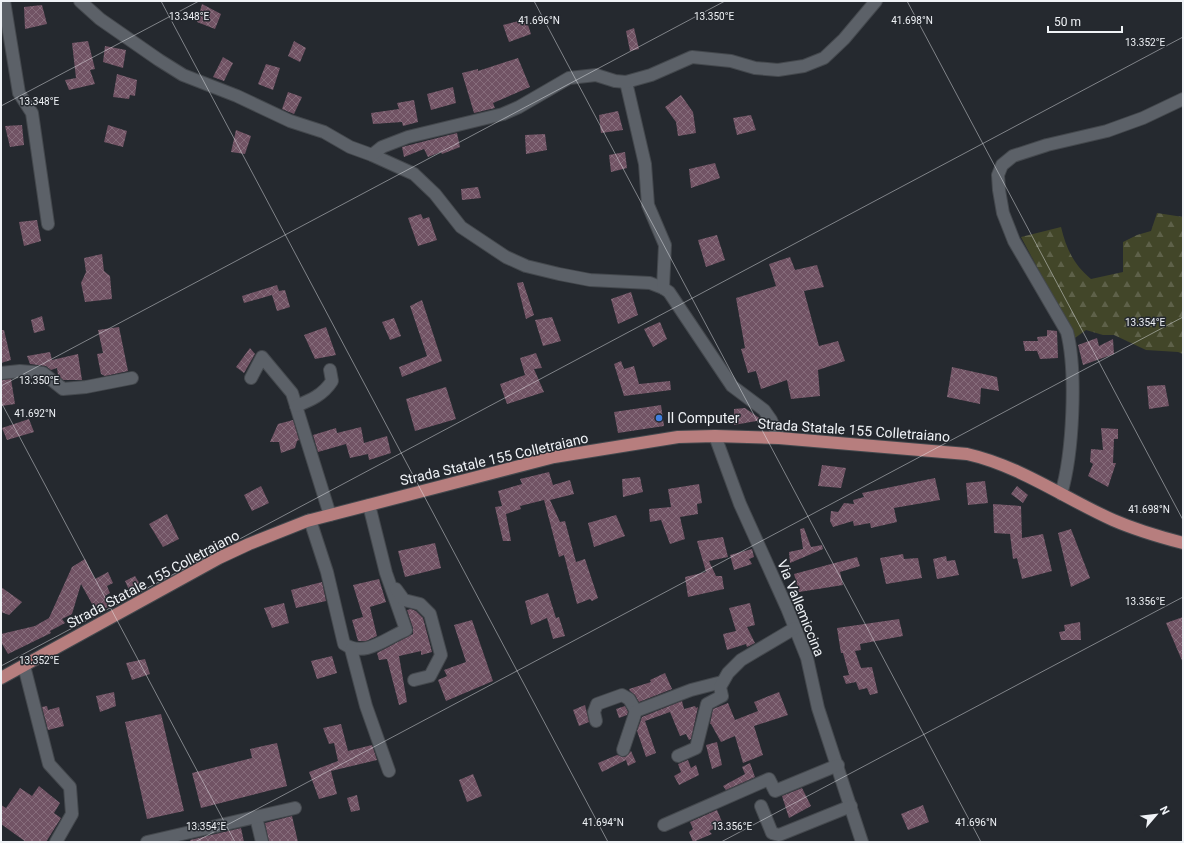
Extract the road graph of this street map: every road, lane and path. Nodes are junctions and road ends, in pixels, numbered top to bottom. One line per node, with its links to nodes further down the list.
1 (4, 1): 7 (street)
2 (80, 1): 6 (street)
3 (876, 1): 4 (street)
4 (626, 82): 6 (street); 8 (street)
5 (1183, 99): 16 (street)
6 (372, 155): 8 (street)
7 (48, 224)
8 (663, 288): 15 (street)
9 (330, 370): 13 (street)
10 (1, 373): 11 (street)
11 (132, 378)
12 (251, 378): 13 (street)
13 (296, 406): 18 (street)
14 (715, 436): 15 (main road, Strada Statale 155 Colletraiano); 17 (main road, Strada Statale 155 Colletraiano); 22 (street, Via Vallemiccina)
15 (779, 438): 16 (main road, Strada Statale 155 Colletraiano)
16 (1061, 494): 20 (main road, Strada Statale 155 Colletraiano)
17 (369, 505): 18 (main road, Strada Statale 155 Colletraiano); 21 (street)
18 (330, 515): 19 (main road, Strada Statale 155 Colletraiano)
19 (310, 520): 23 (street); 24 (main road, Strada Statale 155 Colletraiano)
20 (1183, 543)
21 (391, 584): 23 (street); 26 (street)
22 (795, 628): 27 (street); 32 (street, Via Vallemiccina)
23 (351, 649): 33 (street)
24 (24, 666): 25 (main road, Strada Statale 155 Colletraiano); 40 (street)
25 (1, 678)
26 (414, 680)
27 (722, 682): 28 (street); 31 (street)
28 (636, 711): 29 (street); 30 (street)
29 (596, 721)
30 (623, 750)
31 (678, 756)
32 (838, 765): 35 (street, Via Vallemiccina); 38 (street)
33 (389, 771)
34 (761, 806): 35 (street)
35 (851, 806): 43 (street, Via Vallemiccina)
36 (295, 808): 37 (street)
37 (256, 817): 39 (street); 42 (street)
38 (664, 825)
39 (196, 837): 41 (street)
40 (56, 842)
41 (148, 842)
42 (262, 842)
43 (862, 842)

